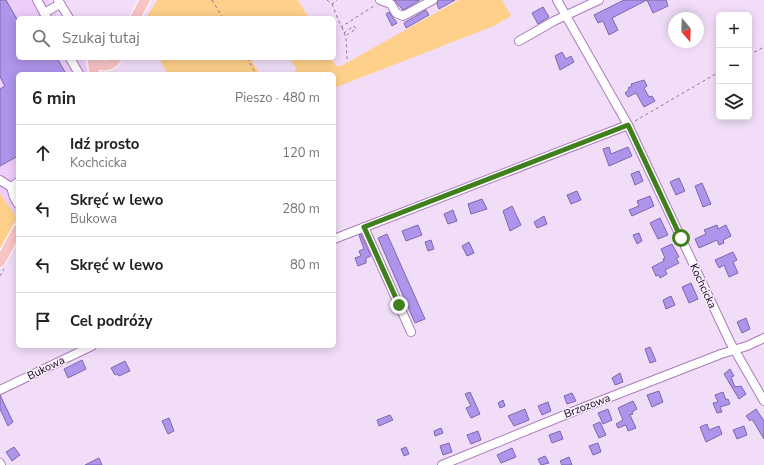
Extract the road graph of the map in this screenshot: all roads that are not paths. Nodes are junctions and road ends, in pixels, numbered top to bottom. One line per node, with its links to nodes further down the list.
1 (37, 0): 9 (street)
2 (145, 0): 10 (main road)
3 (433, 0): 7 (street)
4 (557, 0): 12 (street, Kochcicka)
5 (599, 0): 12 (street)
6 (58, 1): 9 (street); 11 (street)
7 (390, 2): 8 (street)
8 (377, 3)
9 (44, 13)
10 (136, 15)
11 (67, 16)
12 (566, 16): 13 (street); 21 (street, Kochcicka)
13 (519, 41)
14 (71, 60): 18 (street)
15 (92, 60): 19 (main road)
16 (93, 60): 17 (main road)
17 (114, 61): 20 (main road)
18 (78, 72)
19 (94, 72)
20 (104, 72)
21 (628, 125): 25 (street); 32 (street, Kochcicka)
22 (0, 180): 23 (street)
23 (15, 184): 24 (street)
24 (16, 200)
25 (364, 227): 27 (street); 29 (street)
26 (16, 233): 28 (main road)
27 (336, 238)
28 (0, 262)
29 (412, 332)
30 (764, 338): 32 (street, Brzozowa)
31 (88, 348): 33 (street, Bukowa)
32 (734, 350): 34 (street, Kochcicka); 35 (street, Brzozowa)
33 (0, 390)
34 (764, 401)
35 (442, 465)

